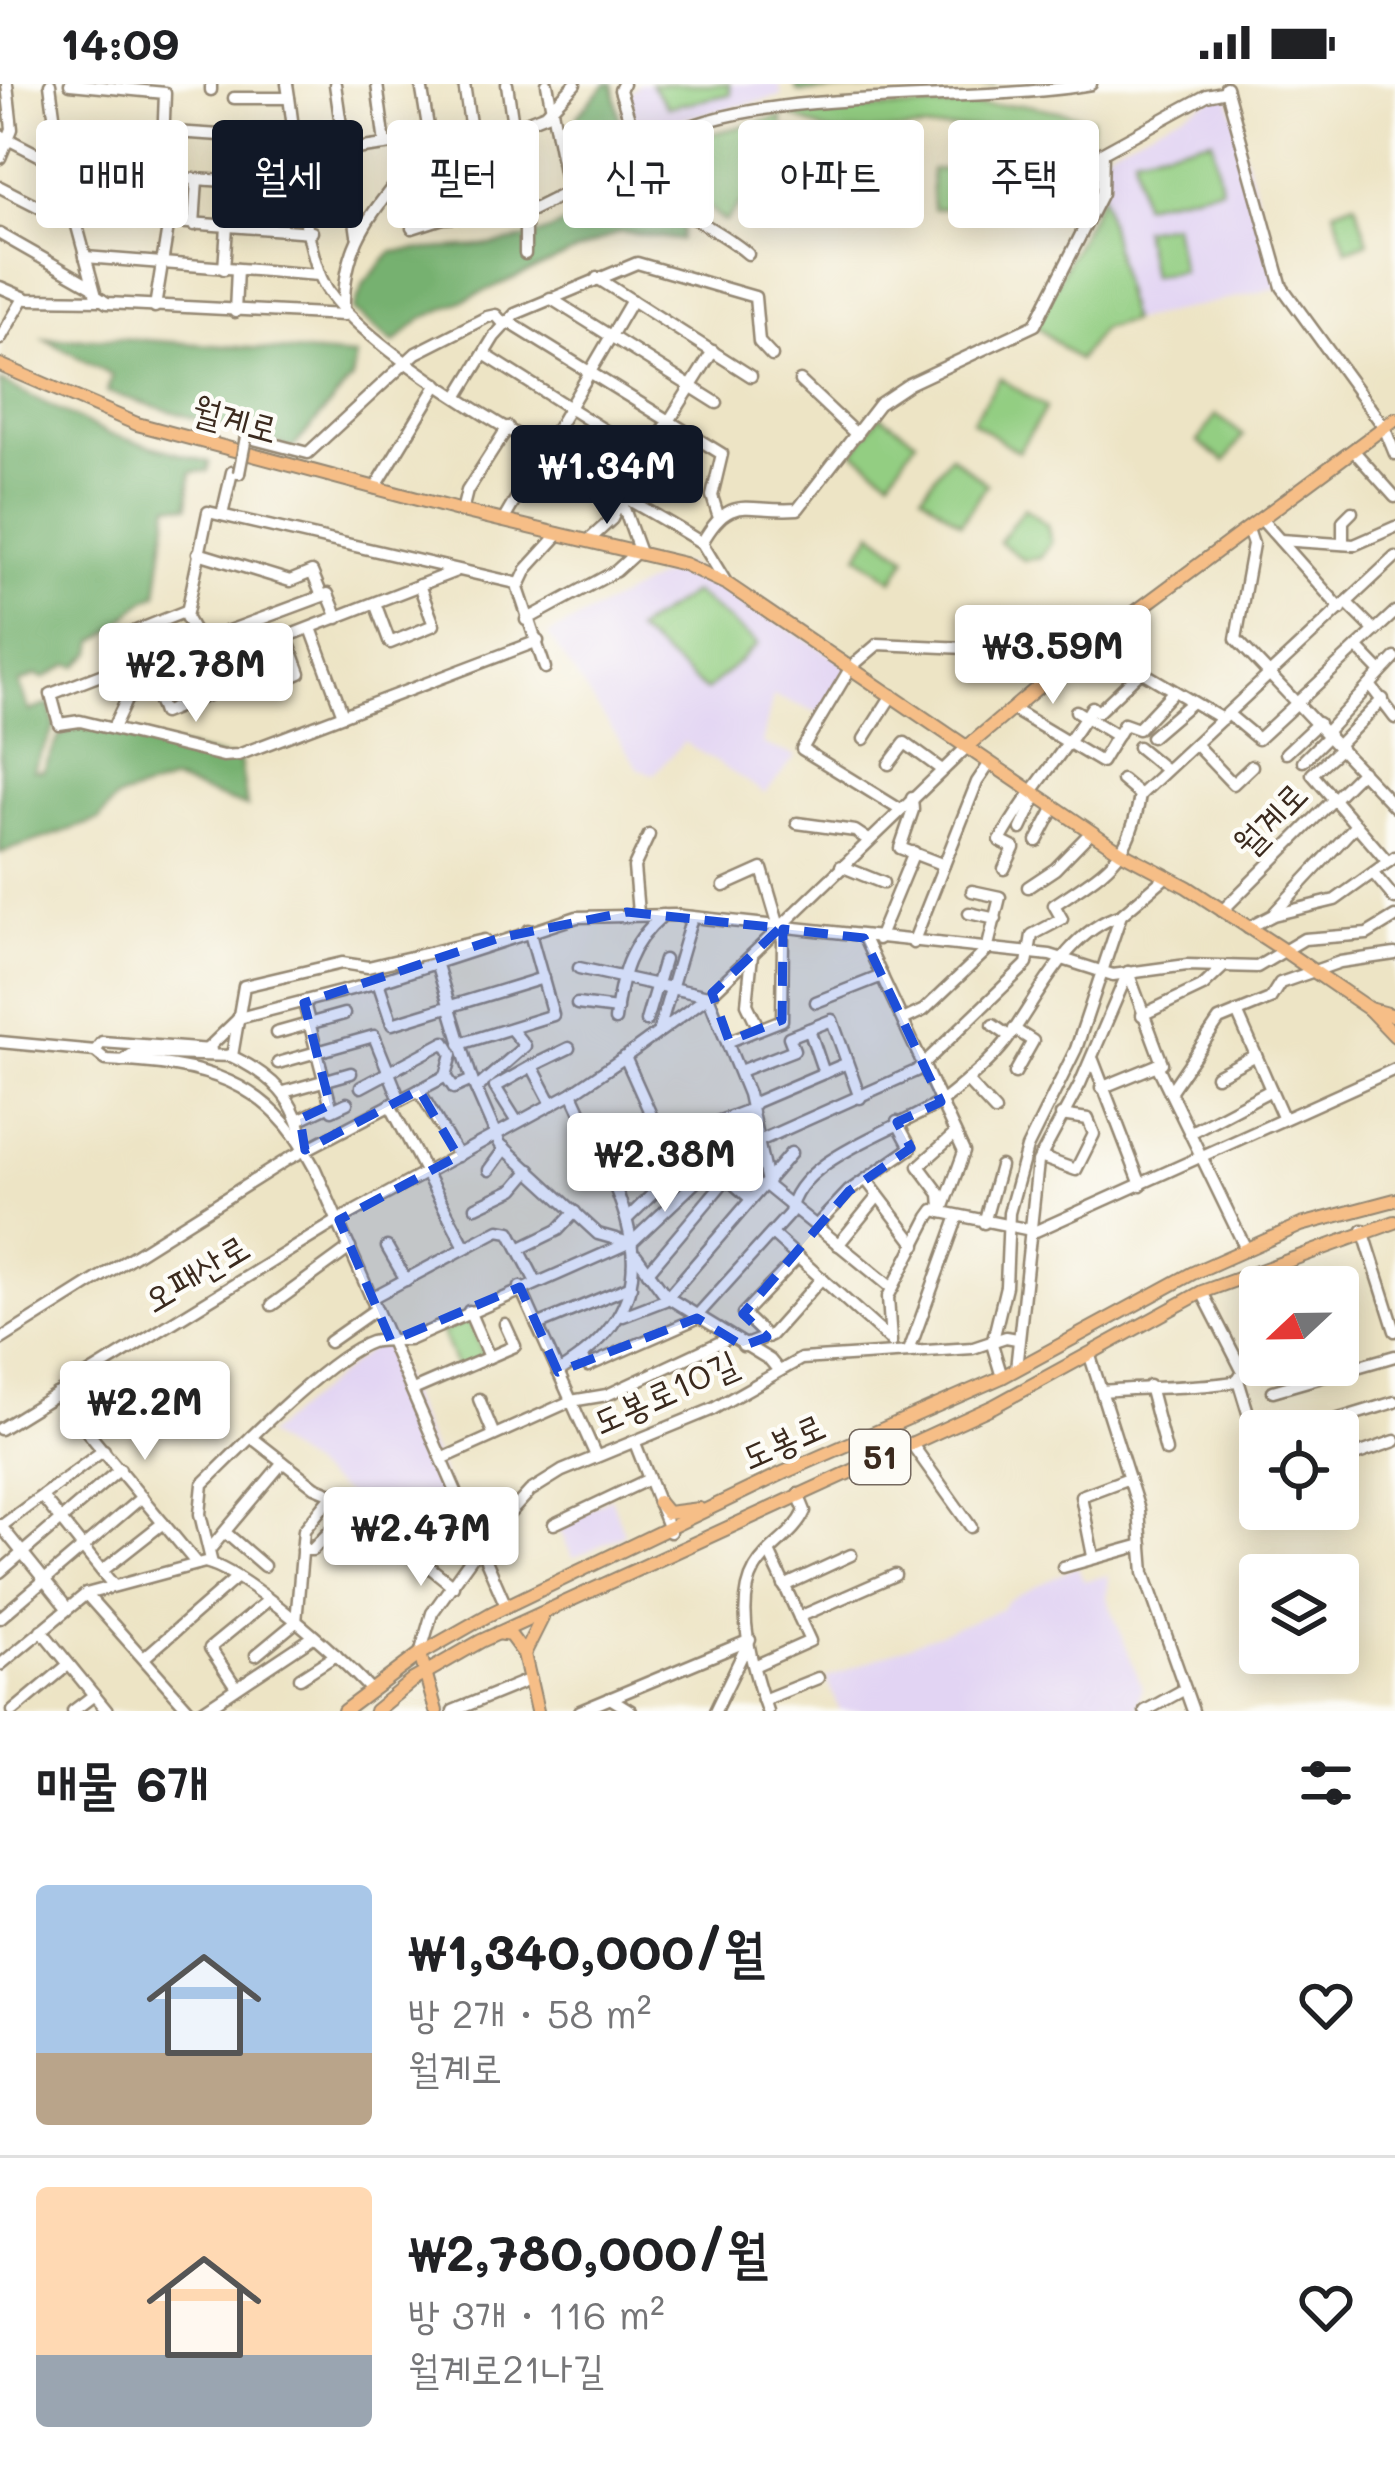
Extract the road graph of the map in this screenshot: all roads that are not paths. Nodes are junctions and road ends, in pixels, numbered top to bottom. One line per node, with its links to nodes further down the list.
1 (7, 84): 30 (street)
2 (50, 84): 20 (street)
3 (70, 84): 21 (street)
4 (287, 84): 17 (street)
5 (334, 84): 23 (street)
6 (377, 84): 31 (street)
7 (421, 84): 24 (street)
8 (464, 84): 25 (street)
9 (507, 84): 26 (street)
10 (547, 84): 19 (street)
11 (575, 84): 19 (street)
12 (623, 84): 28 (street)
13 (790, 84): 18 (street)
14 (1091, 84): 18 (street)
15 (1226, 87): 89 (street); 91 (street)
16 (234, 98): 17 (street)
17 (289, 98): 22 (street)
18 (793, 101): 29 (street)
19 (552, 108): 27 (street); 41 (street)
20 (55, 120)
21 (164, 120)
22 (293, 120)
23 (341, 120)
24 (425, 120)
25 (469, 120)
26 (512, 120)
27 (527, 120)
28 (630, 120)
29 (711, 120)
30 (5, 137): 33 (street); 34 (street)
31 (385, 144): 32 (street)
32 (363, 147)
33 (36, 154)
34 (0, 158)
35 (188, 180): 36 (street)
36 (196, 180): 37 (street); 43 (street)
37 (212, 181)
38 (0, 187): 40 (street)
39 (387, 194): 55 (street)
40 (36, 205)
41 (539, 206)
42 (188, 225): 43 (street)
43 (194, 225): 44 (street)
44 (212, 226)
45 (77, 228): 58 (street)
46 (166, 228): 59 (street)
47 (227, 228): 60 (street)
48 (244, 228): 53 (street)
49 (311, 228): 53 (street)
50 (356, 228): 55 (street)
51 (524, 228): 56 (street)
52 (712, 228): 57 (street)
53 (312, 232): 61 (street)
54 (0, 234): 64 (street)
55 (357, 235): 71 (street)
56 (525, 254)
57 (748, 254)
58 (85, 257): 59 (street); 64 (street)
59 (159, 264): 60 (street); 69 (street)
60 (230, 269): 61 (street); 70 (street)
61 (320, 275): 71 (street)
62 (597, 278): 66 (street); 68 (street); 77 (street)
63 (0, 286): 65 (street)
64 (93, 287): 67 (street)
65 (24, 298): 67 (street); 74 (street)
66 (550, 298): 72 (street); 73 (street)
67 (102, 300): 69 (street)
68 (632, 300): 73 (street); 75 (street)
69 (155, 307): 70 (street)
70 (235, 312): 71 (street)
71 (344, 316): 78 (street)
72 (505, 322): 76 (street); 78 (street); 80 (street)
73 (610, 336): 80 (street); 84 (street)
74 (0, 339)
75 (713, 351): 81 (street); 84 (street)
76 (484, 354): 85 (street); 87 (street)
77 (772, 356)
78 (403, 363): 83 (street); 102 (street, 월계로, bridge)
79 (0, 365): 96 (main road, 월계로)
80 (589, 371): 87 (street); 88 (street)
81 (751, 376)
82 (800, 381): 91 (street)
83 (438, 384): 85 (street); 96 (street)
84 (691, 387): 86 (street); 88 (street)
85 (458, 396): 90 (street)
86 (716, 403)
87 (568, 406): 92 (street); 95 (street)
88 (669, 422): 95 (street); 103 (street)
89 (1389, 423): 93 (main road, 오패산로); 94 (street)
90 (508, 427): 92 (street); 99 (street)
91 (857, 435): 103 (street)
92 (542, 448): 97 (street); 105 (street)
93 (1353, 450): 98 (street); 104 (main road, 오패산로)
94 (1395, 454)
95 (647, 457): 97 (street)
96 (375, 488): 99 (main road, 월계로)
97 (620, 494): 101 (street); 109 (street); 112 (street)
98 (1395, 497)
99 (462, 512): 105 (main road, 월계로)
100 (1352, 512): 113 (street)
101 (655, 513): 111 (street); 112 (street)
102 (222, 515): 114 (street); 116 (street)
103 (718, 515): 111 (street)
104 (1261, 519): 107 (main road, 오패산로); 110 (street)
105 (503, 521): 108 (main road, 월계로)
106 (1395, 527): 113 (street)
107 (1248, 529): 133 (main road, 오패산로); 144 (street)
108 (559, 534): 109 (main road, 월계로); 117 (street)
109 (589, 540): 112 (main road, 월계로)
110 (1280, 540): 113 (street); 122 (street)
111 (702, 543): 118 (street)
112 (637, 544): 118 (main road, 월계로); 126 (street)
113 (1343, 544)
114 (198, 553): 120 (street); 123 (street)
115 (1395, 557): 122 (street)
116 (459, 570): 117 (street); 119 (street)
117 (520, 584): 126 (street)
118 (727, 584): 138 (main road, 월계로)
119 (419, 585): 121 (street); 121 (street)
120 (322, 596): 125 (street); 130 (street)
121 (375, 603): 125 (street)
122 (1344, 606): 128 (street); 144 (street)
123 (186, 611): 129 (street); 134 (street)
124 (1395, 612): 128 (street)
125 (338, 617): 127 (street)
126 (526, 620): 132 (street)
127 (311, 628): 131 (street); 156 (street)
128 (1375, 631): 135 (street)
129 (131, 633)
130 (223, 633)
131 (287, 638): 139 (street); 146 (street)
132 (538, 641): 140 (street); 156 (street)
133 (1093, 643): 137 (main road, 오패산로); 142 (street)
134 (201, 644): 139 (street); 143 (street)
135 (1357, 647): 141 (street); 151 (street)
136 (1395, 658): 141 (street)
137 (1068, 662): 138 (street); 154 (main road, 오패산로)
138 (851, 667): 149 (main road, 월계로); 182 (street)
139 (209, 668): 147 (street); 147 (street)
140 (545, 668)
141 (1381, 672): 145 (street)
142 (1138, 673): 148 (street); 155 (street)
143 (122, 674): 150 (street); 158 (street)
144 (1272, 675): 151 (street); 157 (street)
145 (1370, 685): 153 (street); 160 (street)
146 (268, 687)
147 (154, 688): 150 (street)
148 (1173, 692): 152 (street); 159 (street)
149 (892, 695): 162 (street); 165 (main road, 월계로)
150 (128, 698): 158 (street)
151 (1298, 702): 157 (street); 160 (street)
152 (1192, 703): 157 (street); 161 (street)
153 (1391, 708): 160 (street)
154 (1012, 709): 163 (street); 165 (main road, 오패산로)
155 (1081, 714): 159 (street); 163 (street)
156 (343, 715): 158 (street)
157 (1225, 717): 164 (street)
158 (112, 728)
159 (1117, 736): 163 (street)
160 (1330, 736): 167 (street); 168 (street); 174 (street); 179 (street)
161 (1151, 737)
162 (863, 739)
163 (1069, 744): 176 (street)
164 (1195, 744): 171 (street); 173 (street)
165 (967, 747): 169 (main road, 월계로); 172 (street, 오패산로)
166 (1138, 747): 173 (street)
167 (1286, 753)
168 (1303, 761)
169 (990, 763): 176 (main road, 월계로); 193 (street)
170 (889, 764): 172 (street)
171 (1252, 766)
172 (942, 770): 178 (street, 오패산로)
173 (1166, 770): 177 (street)
174 (1362, 771): 179 (street, 월계로); 181 (street)
175 (1122, 780): 177 (street)
176 (1033, 792): 180 (main road, 월계로); 185 (street); 195 (street)
177 (1140, 795): 191 (street)
178 (912, 798): 182 (street, 오패산로); 190 (street)
179 (1331, 798): 184 (street); 203 (street, 월계로)
180 (1055, 807): 186 (main road, 월계로); 189 (street)
181 (1395, 807)
182 (899, 809): 188 (street, 오패산로)
183 (797, 823): 188 (street)
184 (1356, 825): 192 (street); 208 (street)
185 (1021, 829)
186 (1091, 832): 191 (main road, 월계로); 200 (street)
187 (649, 836): 204 (street)
188 (867, 839): 194 (street, 오패산로)
189 (1037, 841)
190 (914, 852): 193 (street); 217 (street)
191 (1121, 852): 197 (main road, 월계로); 221 (street)
192 (1392, 859): 196 (street)
193 (944, 865): 218 (street)
194 (841, 866): 198 (street); 212 (street, 오패산로)
195 (1004, 869)
196 (1374, 874): 202 (street); 208 (street)
197 (1166, 876): 203 (main road, 월계로); 207 (street)
198 (883, 883)
199 (724, 886): 212 (street)
200 (1028, 887)
201 (973, 891): 211 (street)
202 (1395, 899)
203 (1222, 911): 213 (main road, 월계로)
204 (638, 913): 206 (street); 214 (street)
205 (969, 913): 211 (street)
206 (664, 914): 209 (street); 233 (street)
207 (1121, 915): 226 (street); 232 (street)
208 (1274, 915): 213 (street)
209 (692, 917): 212 (street); 238 (street)
210 (1395, 917): 215 (street)
211 (996, 919): 219 (street)
212 (780, 928): 217 (street); 223 (street, 오패산로); 256 (street)
213 (1248, 928): 220 (main road, 월계로)
214 (530, 930): 216 (street); 235 (street)
215 (1367, 934): 220 (street); 224 (street)
216 (499, 938): 227 (street); 249 (street)
217 (871, 938): 218 (street); 234 (street)
218 (913, 943): 219 (street)
219 (987, 950): 221 (street); 250 (street)
220 (1283, 950): 228 (street); 231 (main road, 월계로)
221 (1029, 954): 226 (street); 278 (street)
222 (1395, 954): 224 (street)
223 (752, 955): 239 (street, 오패산로); 256 (street)
224 (1381, 956): 231 (street)
225 (664, 960): 237 (street)
226 (1062, 960): 232 (street); 258 (street)
227 (436, 962): 236 (street); 243 (street)
228 (1223, 967): 230 (street); 247 (street)
229 (579, 968): 233 (street)
230 (1128, 972): 232 (street); 247 (street); 274 (street)
231 (1314, 972): 244 (main road, 월계로); 245 (street)
232 (1103, 973): 346 (street)
233 (627, 976): 237 (street); 242 (street)
234 (882, 976): 240 (street); 250 (street)
235 (543, 977): 243 (street); 255 (street)
236 (378, 982): 241 (street); 253 (street)
237 (657, 984): 238 (street); 251 (street)
238 (672, 988): 239 (street); 260 (street)
239 (708, 996): 260 (street, 오패산로); 264 (street)
240 (816, 1002)
241 (304, 1003): 249 (street); 252 (street)
242 (578, 1004)
243 (449, 1006): 253 (street); 266 (street)
244 (1369, 1009): 248 (main road, 월계로); 261 (main road, 월계로)
245 (1237, 1012): 271 (street); 296 (street)
246 (344, 1015): 252 (street)
247 (1142, 1015): 279 (street)
248 (1395, 1016)
249 (239, 1018): 268 (street); 272 (street)
250 (903, 1020): 278 (street)
251 (646, 1022)
252 (309, 1023): 259 (street); 270 (street)
253 (396, 1023): 262 (street)
254 (993, 1025): 258 (street)
255 (511, 1029): 266 (street); 290 (street)
256 (759, 1029): 264 (street)
257 (808, 1029): 277 (street); 282 (street); 283 (street)
258 (1012, 1032): 267 (street); 267 (street)
259 (276, 1033)
260 (658, 1033): 273 (street, 오패산로)
261 (1395, 1036)
262 (401, 1038)
263 (550, 1040): 280 (street)
264 (729, 1041): 282 (street)
265 (0, 1042): 269 (street)
266 (460, 1044): 290 (street)
267 (1000, 1048): 289 (street)
268 (206, 1050): 269 (street); 272 (street)
269 (95, 1051): 275 (street)
270 (317, 1053): 276 (street); 285 (street); 288 (street)
271 (1256, 1055): 287 (street); 294 (street)
272 (232, 1056): 275 (street); 295 (street)
273 (626, 1057): 297 (street, 오패산로); 315 (street)
274 (1092, 1058): 292 (street); 306 (street)
275 (122, 1061): 317 (street)
276 (278, 1063)
277 (845, 1064): 283 (street); 298 (street)
278 (924, 1064): 298 (street); 300 (street)
279 (1157, 1065): 292 (street); 296 (street)
280 (532, 1066): 302 (street); 310 (street)
281 (1395, 1069): 307 (street)
282 (740, 1071): 304 (street)
283 (824, 1072): 304 (street)
284 (351, 1073): 288 (street)
285 (386, 1074): 286 (street); 291 (street); 299 (street)
286 (446, 1076): 290 (street); 293 (street)
287 (1216, 1076)
288 (324, 1080): 295 (street); 303 (street)
289 (967, 1081): 300 (street); 305 (street)
290 (474, 1084): 312 (street)
291 (361, 1087)
292 (1101, 1088): 332 (street)
293 (419, 1090): 299 (street); 320 (street)
294 (1271, 1090): 307 (street); 311 (street)
295 (284, 1092): 308 (street)
296 (1170, 1092): 311 (street)
297 (572, 1093): 302 (street, 오패산로); 331 (street)
298 (860, 1098): 314 (street)
299 (395, 1102): 317 (street); 326 (street)
300 (941, 1102): 309 (street); 313 (street)
301 (347, 1103): 303 (street)
302 (552, 1104): 310 (street, 오패산로)
303 (330, 1105): 308 (street)
304 (752, 1106): 314 (street); 315 (street)
305 (995, 1111)
306 (1061, 1114): 321 (street); 321 (street)
307 (1283, 1117): 319 (street)
308 (300, 1118): 317 (street)
309 (897, 1122): 329 (street); 336 (street)
310 (517, 1123): 312 (street, 오패산로)
311 (1192, 1131): 319 (street)
312 (495, 1134): 316 (street); 320 (street, 오패산로)
313 (956, 1134): 339 (street); 339 (street)
314 (761, 1140): 322 (street); 330 (street)
315 (664, 1144): 331 (street)
316 (505, 1148): 324 (street); 325 (street)
317 (305, 1150): 341 (street); 380 (street)
318 (791, 1153): 330 (street)
319 (1205, 1155): 332 (street); 357 (street)
320 (458, 1156): 326 (street, 오패산로)
321 (1040, 1157): 347 (street)
322 (712, 1165): 328 (street); 350 (street)
323 (1000, 1166): 343 (street)
324 (489, 1170)
325 (530, 1170): 337 (street); 338 (street)
326 (427, 1174): 341 (street, 오패산로); 354 (street)
327 (671, 1176): 342 (street)
328 (727, 1178): 334 (street); 359 (street)
329 (868, 1182): 333 (street); 345 (street)
330 (766, 1183): 334 (street); 336 (street)
331 (613, 1184): 342 (street)
332 (1141, 1186): 347 (street)
333 (878, 1196): 351 (street); 352 (street)
334 (751, 1199): 367 (street)
335 (1395, 1200): 357 (main road, 도봉로 / 51)
336 (790, 1205): 345 (street); 349 (street)
337 (476, 1207)
338 (575, 1212): 350 (street); 356 (street)
339 (941, 1212): 340 (street); 352 (street)
340 (958, 1216): 343 (street); 385 (street)
341 (338, 1220): 355 (street); 399 (street, 오패산로)
342 (627, 1220): 350 (street)
343 (984, 1222): 346 (street)
344 (1395, 1222): 348 (main road, 도봉로 / 51)
345 (816, 1226): 351 (street)
346 (1006, 1228): 347 (street); 383 (street)
347 (1030, 1230): 379 (street)
348 (1364, 1230): 366 (main road, 도봉로 / 51); 370 (street)
349 (772, 1234): 358 (street); 373 (street)
350 (632, 1241): 359 (street); 362 (street); 363 (street)
351 (838, 1245): 365 (street)
352 (916, 1245): 365 (street)
353 (387, 1247): 361 (street)
354 (465, 1247): 356 (street); 361 (street)
355 (350, 1248): 368 (street); 369 (street)
356 (521, 1248): 362 (street)
357 (1246, 1249): 390 (main road, 도봉로 / 51)
358 (798, 1256): 360 (street); 377 (street)
359 (648, 1272): 367 (street)
360 (822, 1278): 377 (street); 385 (street)
361 (406, 1280): 368 (street)
362 (535, 1280): 364 (street)
363 (631, 1286): 372 (street); 375 (street)
364 (520, 1287): 371 (street); 375 (street)
365 (892, 1288): 385 (street)
366 (1202, 1292): 386 (main road, 도봉로 / 51); 394 (street)
367 (667, 1297): 372 (street); 373 (street)
368 (374, 1304): 381 (street); 382 (street)
369 (272, 1305)
370 (1392, 1309): 376 (street)
371 (469, 1311): 381 (street); 388 (street)
372 (623, 1316): 389 (street)
373 (695, 1316): 378 (street); 389 (street)
374 (505, 1324): 388 (street)
375 (537, 1325): 392 (street)
376 (1395, 1330)
377 (767, 1337): 384 (street)
378 (729, 1338): 384 (street); 401 (street)
379 (1017, 1339): 383 (street, 도봉로10길); 390 (street)
380 (0, 1340)
381 (391, 1340): 396 (street); 407 (street)
382 (329, 1342)
383 (992, 1344): 385 (street, 도봉로10길); 393 (street)
384 (743, 1346): 391 (street)
385 (899, 1348): 391 (street, 도봉로10길)
386 (1090, 1356): 397 (street); 410 (main road, 도봉로 / 51)
387 (1395, 1356): 398 (street)
388 (489, 1357): 396 (street)
389 (581, 1358): 392 (street)
390 (1016, 1369): 393 (main road, 도봉로 / 51)
391 (779, 1371): 409 (street, 도봉로10길)
392 (558, 1372): 401 (street)
393 (1002, 1377): 418 (main road, 도봉로 / 51)
394 (1238, 1380): 395 (street); 403 (street)
395 (1150, 1386): 397 (street); 412 (street)
396 (413, 1390): 415 (street)
397 (1102, 1391): 419 (street)
398 (1273, 1391)
399 (56, 1394): 405 (street, 오패산로); 411 (street)
400 (479, 1399): 406 (street)
401 (571, 1401): 406 (street); 414 (street)
402 (1395, 1402): 404 (street)
403 (1252, 1410)
404 (1359, 1415)
405 (0, 1429)
406 (494, 1436): 415 (street)
407 (251, 1437): 416 (street); 437 (street)
408 (1395, 1442): 413 (street)
409 (635, 1443): 414 (street, 도봉로10길); 420 (street)
410 (911, 1444): 422 (main road, 도봉로 / 51); 431 (street)
411 (104, 1450): 417 (street); 424 (street)
412 (1166, 1451)
413 (1359, 1454)
414 (596, 1456): 436 (street, 도봉로10길)
415 (443, 1458): 436 (street)
416 (283, 1462): 421 (street); 433 (street)
417 (120, 1469): 423 (street); 427 (street)
418 (777, 1476): 425 (main road); 432 (main road, 도봉로 / 51)
419 (1129, 1478): 435 (street); 442 (street)
420 (649, 1479): 425 (street); 429 (street)
421 (334, 1493): 426 (street); 438 (street)
422 (798, 1494): 440 (street); 459 (main road, 도봉로 / 51)
423 (142, 1497): 428 (street); 434 (street)
424 (43, 1498): 427 (street); 430 (street)
425 (658, 1502): 432 (street)
426 (353, 1507): 438 (street); 453 (street)
427 (60, 1520): 434 (street); 439 (street)
428 (164, 1523): 443 (street); 447 (street)
429 (554, 1524)
430 (0, 1526): 439 (street)
431 (971, 1527)
432 (670, 1532): 457 (main road, 도봉로 / 51)
433 (227, 1534): 437 (street); 445 (street)
434 (81, 1545): 447 (street); 451 (street)
435 (1142, 1545): 442 (street); 480 (street)
436 (480, 1546): 453 (street, 도봉로10길); 457 (street)
437 (212, 1548): 444 (street)
438 (302, 1550): 462 (street)
439 (22, 1553): 448 (street); 451 (street)
440 (770, 1554): 454 (street); 466 (street)
441 (850, 1555): 454 (street)
442 (1094, 1556): 446 (street)
443 (197, 1564): 444 (street); 452 (street)
444 (212, 1564): 450 (street)
445 (264, 1566)
446 (1064, 1567)
447 (102, 1571): 452 (street)
448 (0, 1572)
449 (895, 1575): 460 (street)
450 (236, 1578): 456 (street); 471 (street)
451 (44, 1579): 458 (street); 461 (street)
452 (113, 1585): 455 (street)
453 (453, 1586): 467 (street, 도봉로10길)
454 (784, 1586): 460 (street)
455 (86, 1594): 458 (street); 471 (street)
456 (266, 1603): 462 (street); 479 (street)
457 (506, 1606): 467 (main road, 도봉로 / 51)
458 (68, 1608): 463 (street)
459 (556, 1608): 464 (main road, 도봉로 / 51); 468 (main road)
460 (799, 1617): 474 (street)
461 (0, 1618)
462 (296, 1622): 465 (street); 469 (street)
463 (41, 1630): 472 (street); 473 (street)
464 (497, 1633): 468 (main road); 475 (main road, 도봉로 / 51)
465 (314, 1636): 470 (street); 479 (street)
466 (750, 1640): 474 (street); 483 (street); 497 (street)
467 (420, 1654): 475 (main road); 481 (main road, 도봉로 / 51)
468 (524, 1654): 478 (main road)
469 (256, 1655)
470 (336, 1655): 476 (street); 481 (street)
471 (145, 1657): 489 (street)
472 (0, 1663)
473 (68, 1665): 482 (street); 486 (street)
474 (754, 1666): 484 (street)
475 (425, 1673): 492 (main road, 도봉로 / 51); 493 (main road)
476 (301, 1678)
477 (818, 1678): 484 (street)
478 (531, 1679): 494 (street); 495 (main road)
479 (236, 1687): 490 (street)
480 (1185, 1689): 498 (street); 499 (street)
481 (370, 1690): 491 (main road, 도봉로 / 51)
482 (94, 1695): 487 (street); 488 (street)
483 (610, 1698): 485 (street); 496 (street)
484 (765, 1705)
485 (588, 1709)
486 (13, 1711)
487 (73, 1711)
488 (107, 1711)
489 (190, 1711)
490 (202, 1711)
491 (344, 1711)
492 (375, 1711)
493 (436, 1711)
494 (452, 1711)
495 (537, 1711)
496 (632, 1711)
497 (715, 1711)
498 (1145, 1711)
499 (1193, 1711)

